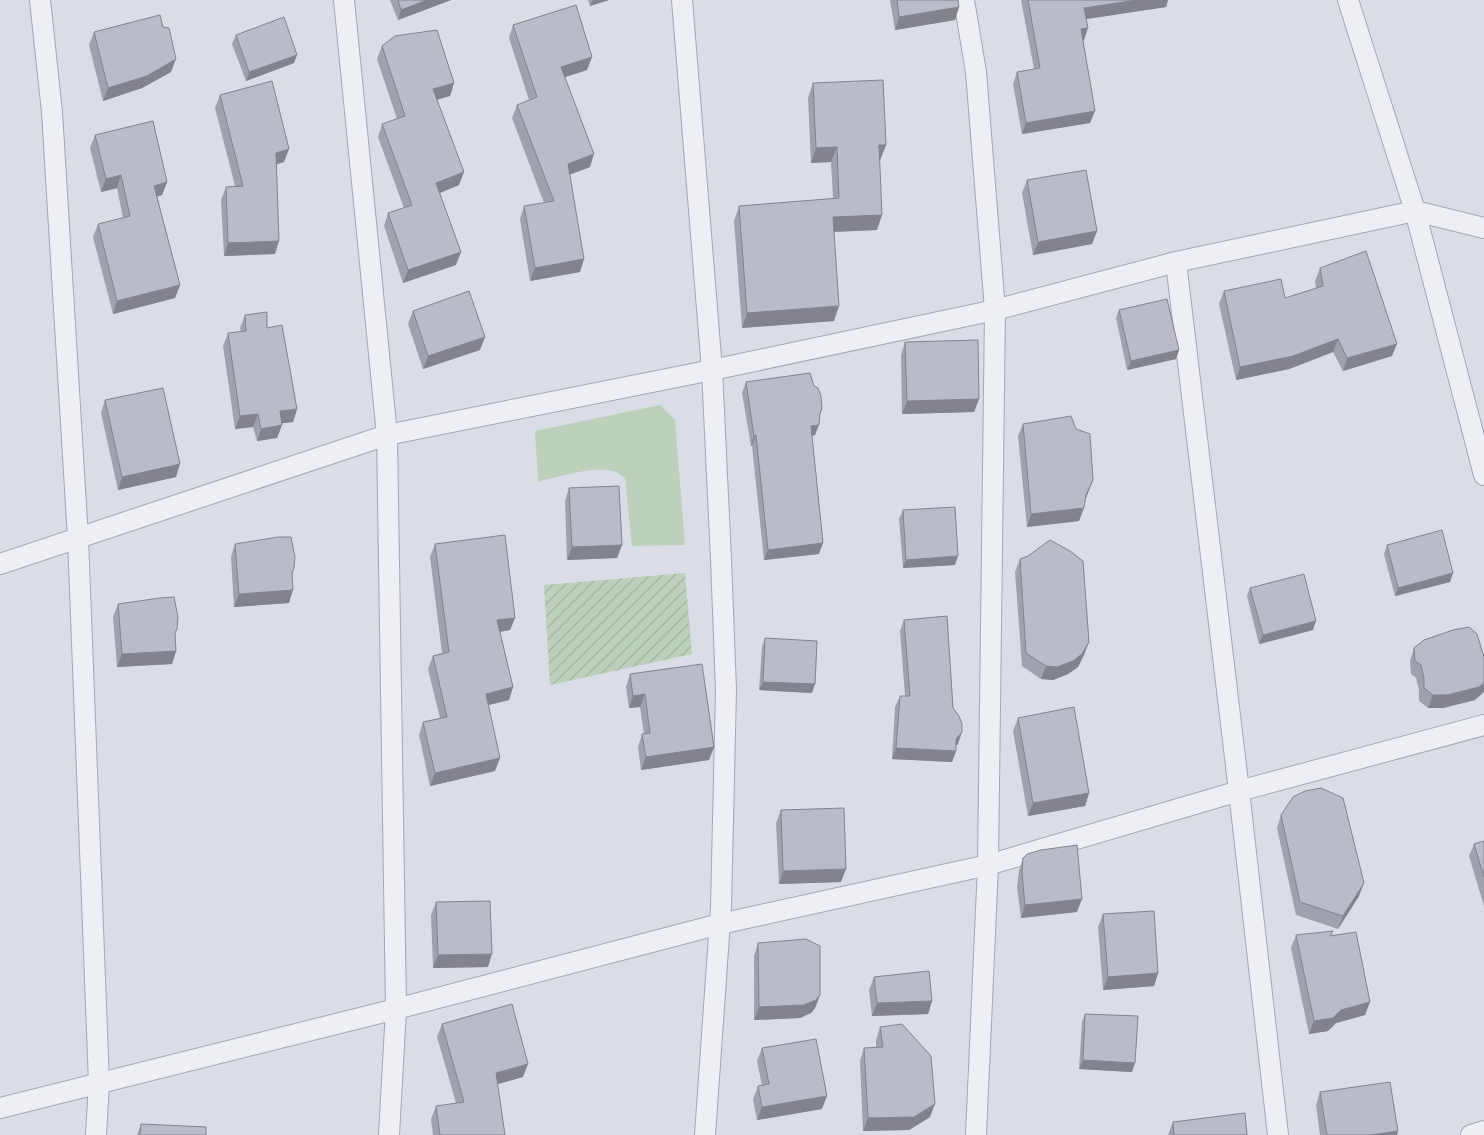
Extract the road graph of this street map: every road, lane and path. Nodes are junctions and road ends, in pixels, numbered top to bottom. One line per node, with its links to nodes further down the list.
1 (40, 0): 13 (street)
2 (344, 0): 11 (street)
3 (682, 0): 10 (street)
4 (964, 0): 9 (street)
5 (1348, 0): 6 (street)
6 (1416, 211): 7 (street); 8 (street); 12 (street)
7 (1484, 228)
8 (1176, 262): 9 (street); 16 (street)
9 (995, 310): 10 (street); 17 (street)
10 (712, 370): 11 (street); 18 (street)
11 (387, 435): 13 (street); 19 (street)
12 (1484, 475)
13 (78, 538): 14 (street); 20 (street)
14 (0, 564)
15 (1484, 725): 16 (street)
16 (1239, 791): 17 (street); 27 (street)
17 (988, 865): 18 (street); 26 (street)
18 (720, 924): 19 (street); 25 (street)
19 (396, 1008): 20 (street); 24 (street)
20 (99, 1083): 21 (street); 23 (street)
21 (0, 1108)
22 (1484, 1131): 28 (street)
23 (96, 1135)
24 (388, 1135)
25 (705, 1135)
26 (976, 1135)
27 (1278, 1135)
28 (1471, 1135)

